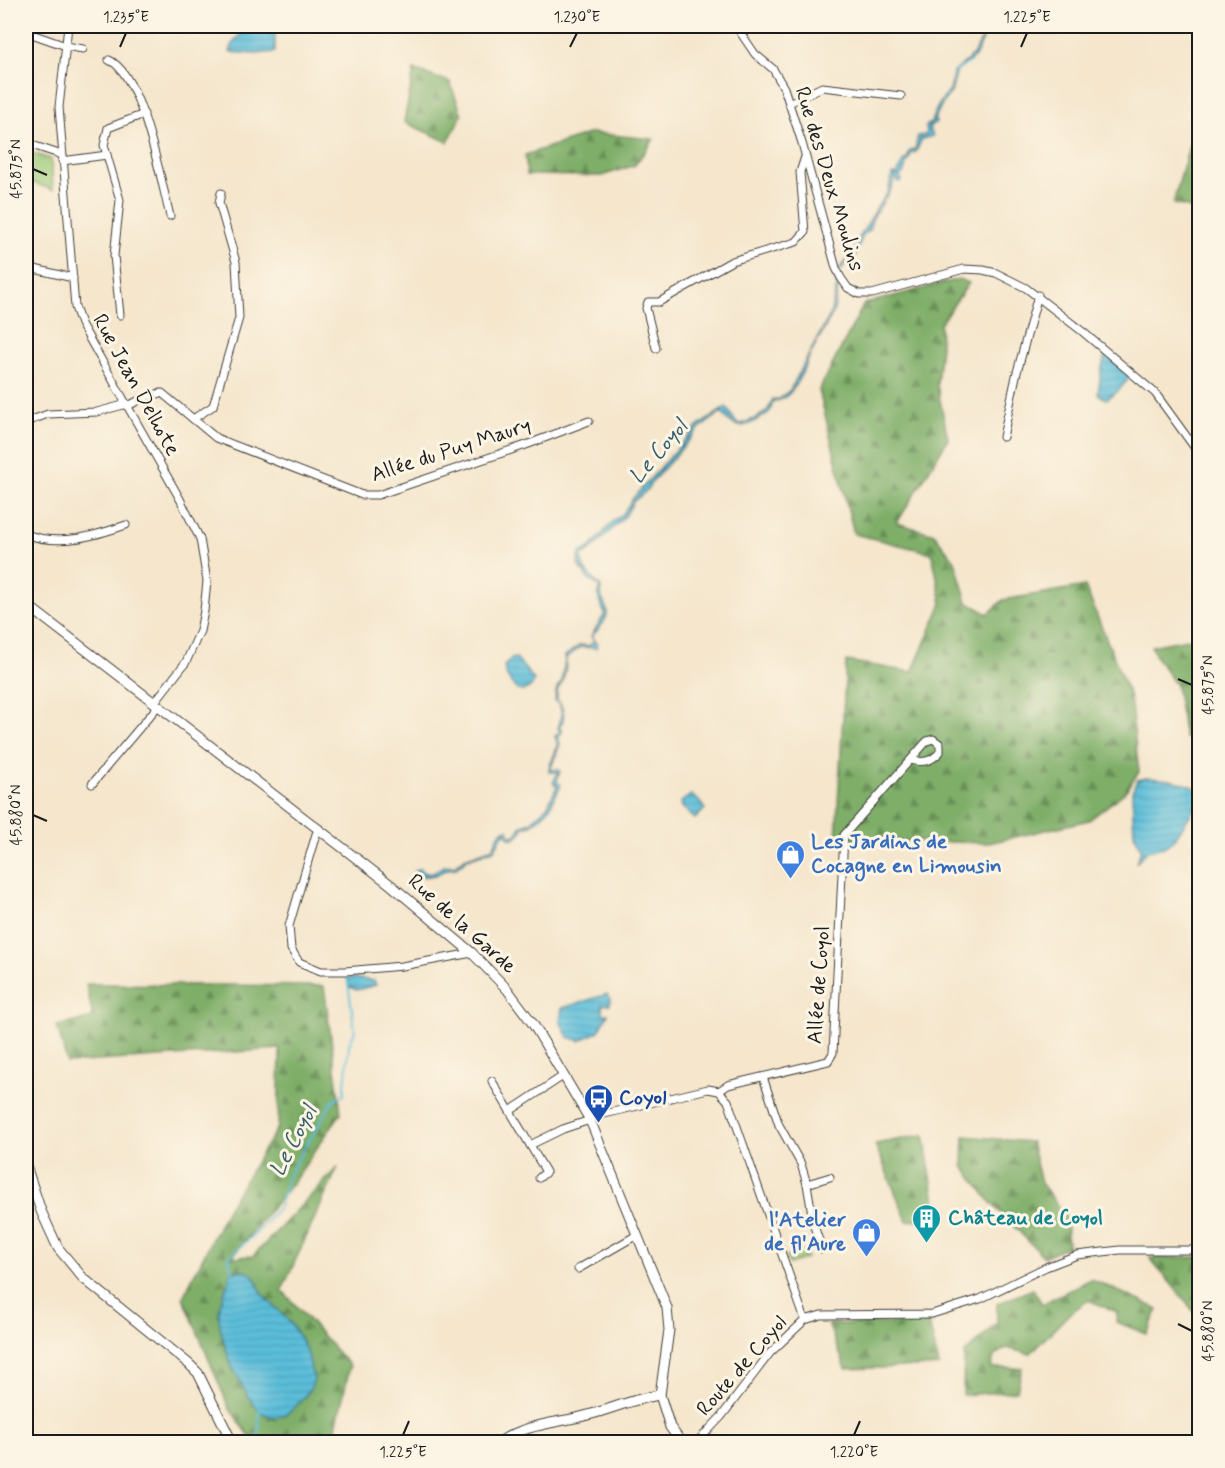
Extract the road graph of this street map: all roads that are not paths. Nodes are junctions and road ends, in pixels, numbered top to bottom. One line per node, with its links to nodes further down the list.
1 (68, 26): 4 (street, Rue Jean Delhote)
2 (736, 26): 8 (street, Rue des Deux Moulins)
3 (26, 32): 4 (street)
4 (66, 46): 5 (street); 13 (street, Rue Jean Delhote)
5 (83, 49)
6 (109, 60): 9 (street)
7 (901, 96): 8 (street)
8 (789, 103): 12 (street, Rue des Deux Moulins)
9 (144, 114): 11 (street); 15 (street)
10 (26, 143): 13 (street)
11 (107, 154): 13 (street); 19 (street)
12 (806, 155): 18 (street, Rue des Deux Moulins); 20 (street)
13 (62, 158): 17 (street, Rue Jean Delhote)
14 (221, 192): 22 (street)
15 (170, 216)
16 (26, 267): 17 (street)
17 (73, 278): 21 (street, Rue Jean Delhote)
18 (1038, 295): 25 (street); 26 (street, Rue des Deux Moulins)
19 (120, 315)
20 (656, 348)
21 (127, 405): 22 (street, Allée du Puy Maury); 24 (street); 30 (street, Rue Jean Delhote)
22 (193, 419): 23 (street, Allée du Puy Maury)
23 (589, 421)
24 (26, 422)
25 (1003, 437)
26 (1200, 455)
27 (126, 525): 28 (street)
28 (26, 534)
29 (26, 604): 30 (main road, Rue de la Garde)
30 (156, 705): 32 (street, Rue Jean Delhote); 33 (main road, Rue de la Garde)
31 (911, 760): 36 (street, Allée de Coyol)
32 (92, 784)
33 (320, 829): 34 (main road, Rue de la Garde); 34 (street)
34 (472, 953): 35 (main road, Rue de la Garde)
35 (563, 1076): 39 (street); 40 (main road, Rue de la Garde)
36 (763, 1077): 38 (street, Allée de Coyol); 45 (street)
37 (492, 1081): 39 (street)
38 (719, 1091): 40 (street, Allée de Coyol); 50 (street)
39 (510, 1111): 41 (street)
40 (589, 1119): 41 (street, Allée de Coyol); 46 (main road, Rue de la Garde)
41 (530, 1145): 44 (street)
42 (26, 1168): 52 (main road)
43 (830, 1177): 45 (street)
44 (539, 1178)
45 (807, 1184): 47 (street)
46 (637, 1235): 49 (street); 51 (main road, Rue de la Garde)
47 (822, 1249)
48 (1200, 1250): 50 (street, Route de Coyol)
49 (578, 1269)
50 (805, 1320): 55 (street, Route de Coyol)
51 (660, 1395): 53 (main road); 54 (main road, Rue de la Garde)
52 (232, 1443)
53 (500, 1443)
54 (681, 1443)
55 (697, 1443)

